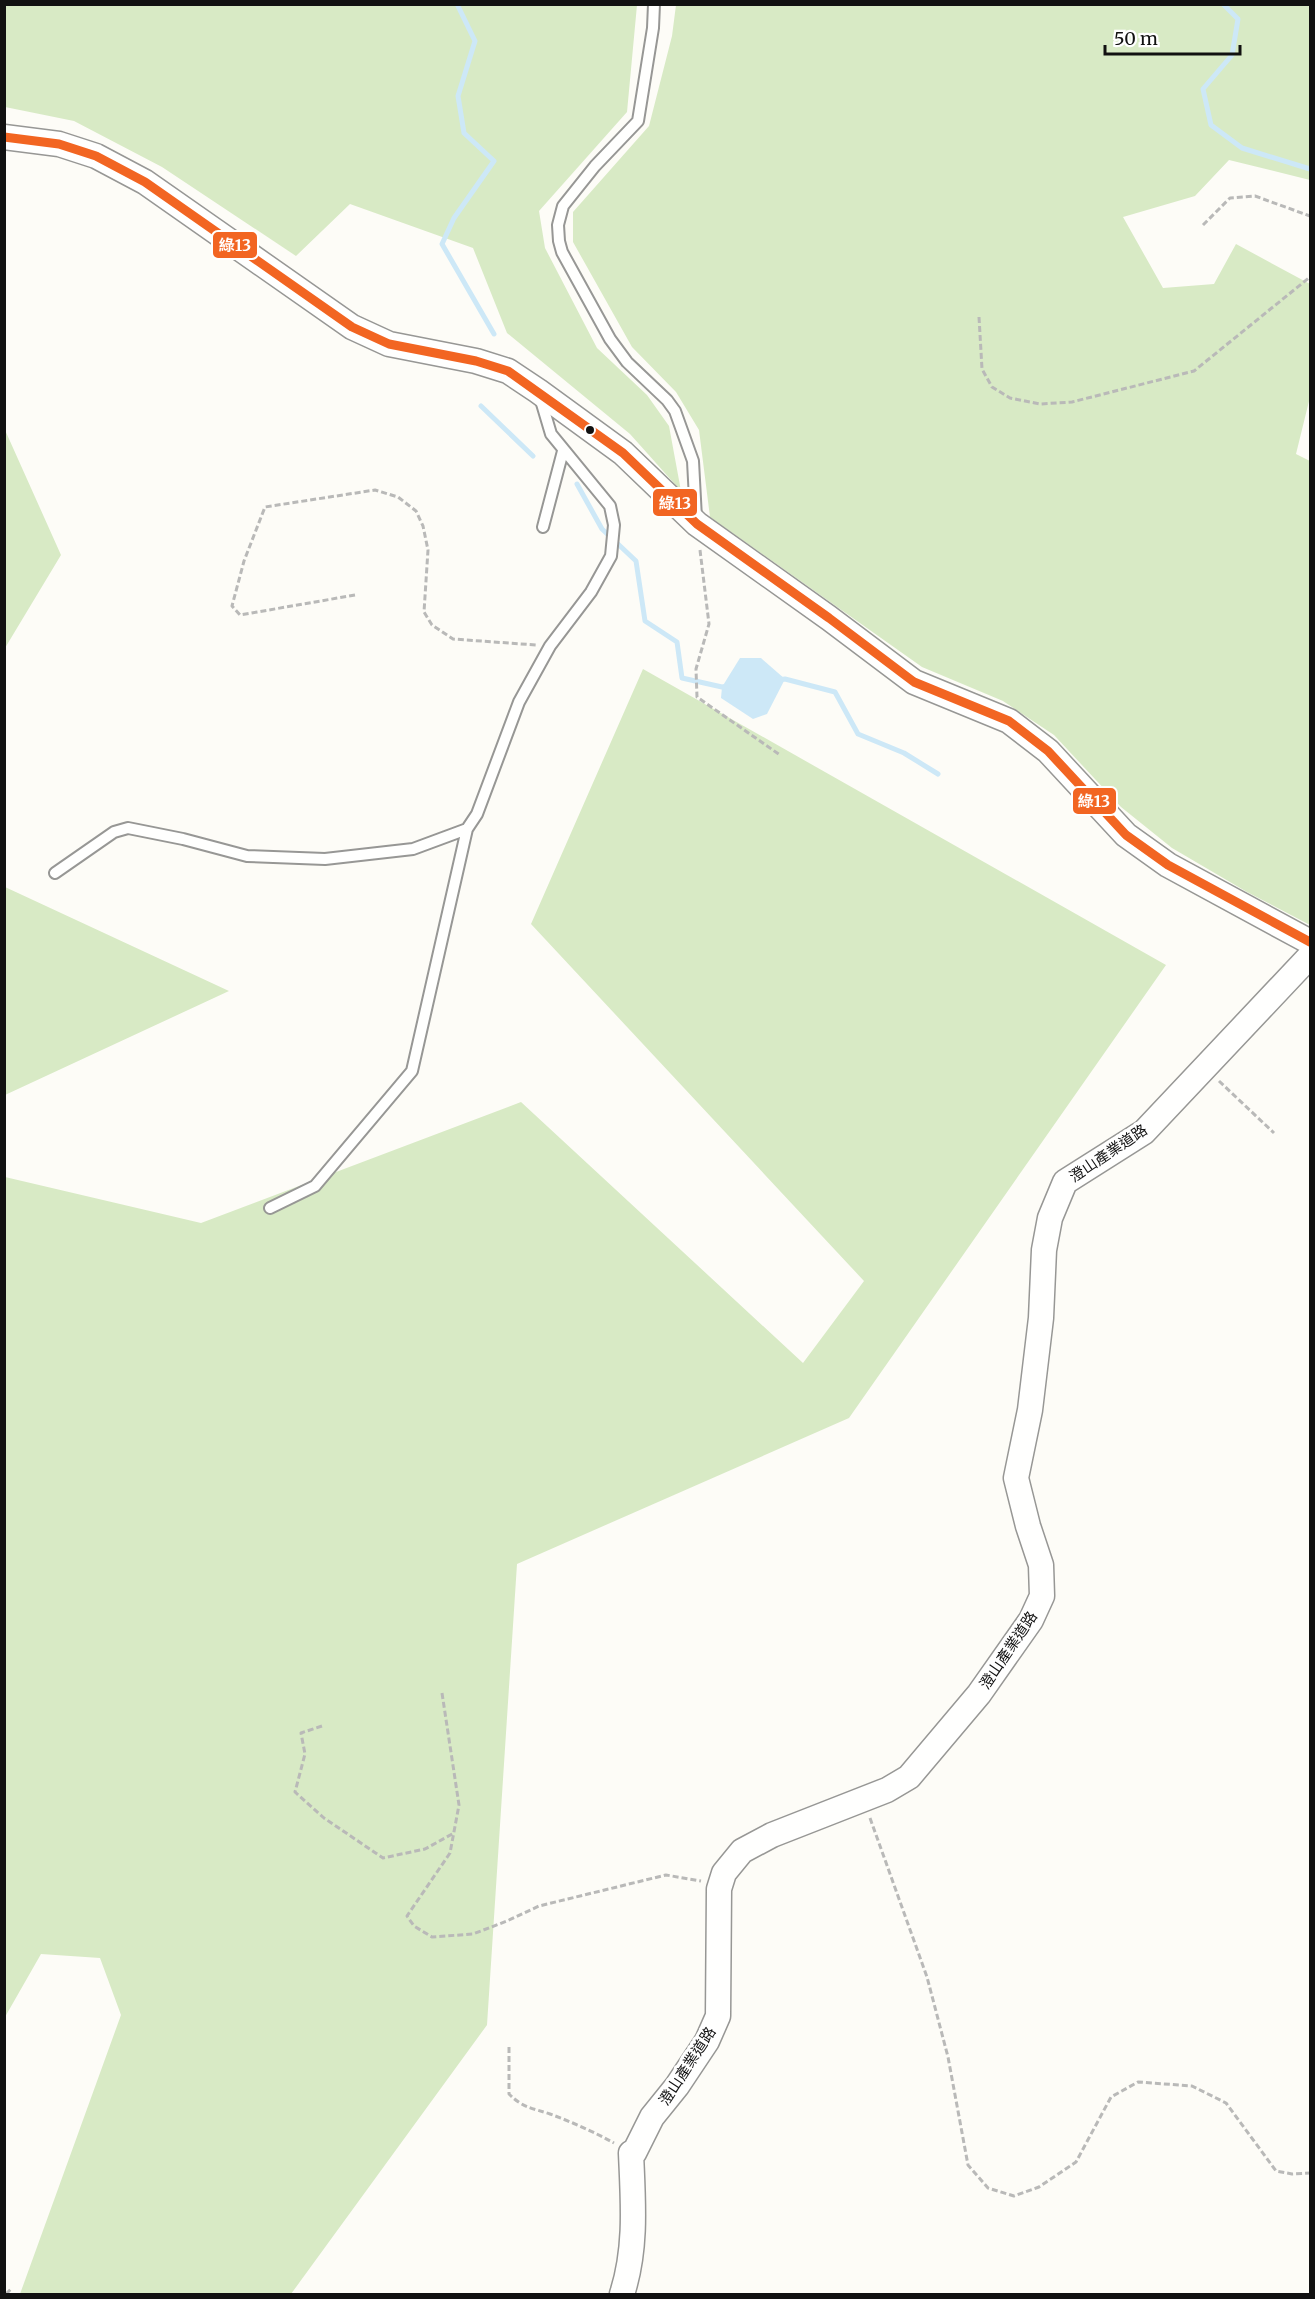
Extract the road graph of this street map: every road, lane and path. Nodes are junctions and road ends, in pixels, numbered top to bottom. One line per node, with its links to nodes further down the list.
1 (654, 4): 9 (lane)
2 (4, 137): 7 (street)
3 (1311, 216): 4 (path)
4 (1203, 225)
5 (1311, 277): 6 (path)
6 (979, 318)
7 (538, 391): 8 (lane); 9 (street)
8 (564, 451): 10 (lane); 12 (lane)
9 (697, 524): 13 (path); 16 (street)
10 (543, 527)
11 (355, 595): 12 (path)
12 (550, 646): 14 (lane)
13 (780, 755)
14 (467, 829): 15 (lane); 20 (lane)
15 (55, 873)
16 (1311, 942)
17 (1311, 956): 18 (street, 澄山產業道路)
18 (1205, 1067): 19 (path); 23 (street, 澄山產業道路)
19 (1274, 1133)
20 (270, 1208)
21 (442, 1693): 24 (path)
22 (322, 1726): 24 (path)
23 (864, 1800): 25 (street, 澄山產業道路); 28 (path)
24 (454, 1833): 25 (path)
25 (719, 1889): 27 (street, 澄山產業道路)
26 (509, 2047): 27 (path)
27 (631, 2153): 31 (street)
28 (1311, 2173)
29 (12, 2288): 30 (path)
30 (6, 2295)
31 (622, 2295)

